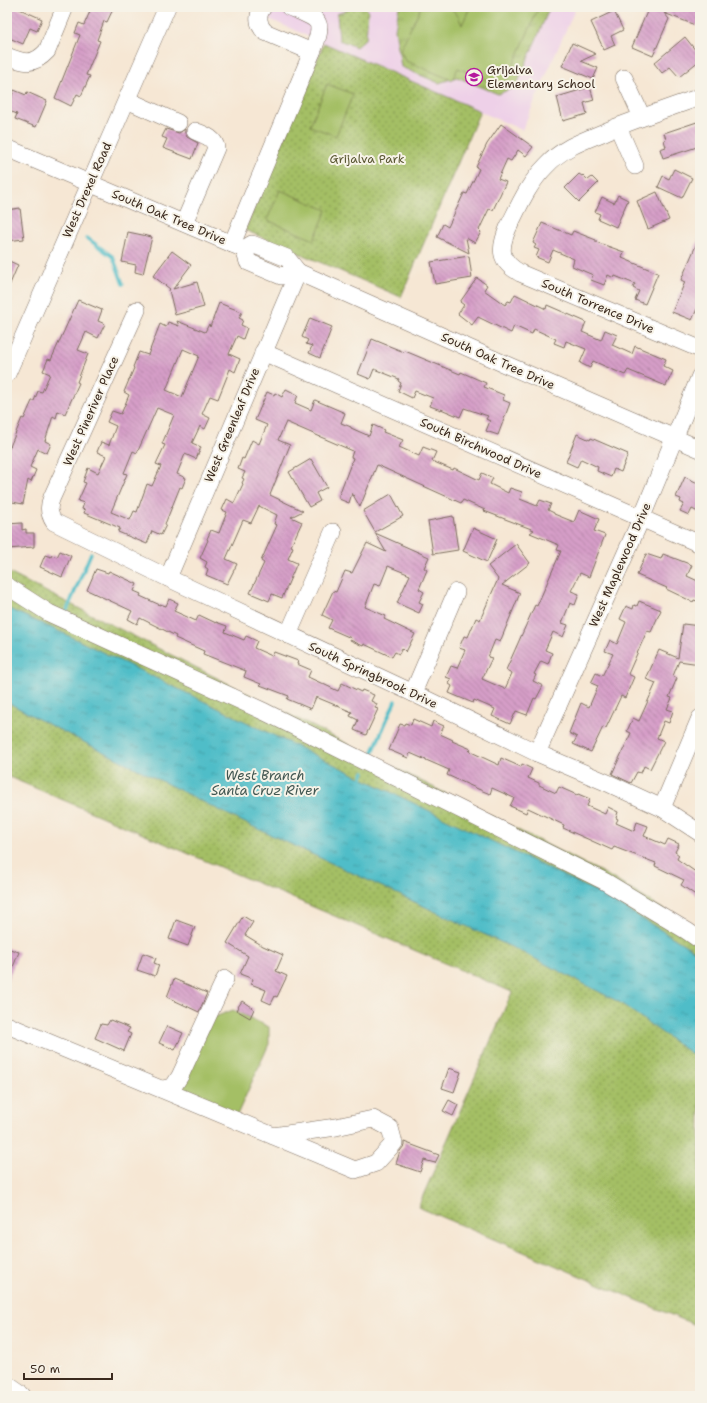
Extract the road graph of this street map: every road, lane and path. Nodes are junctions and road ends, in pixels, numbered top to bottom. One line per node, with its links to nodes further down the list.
1 (65, 7): 6 (street)
2 (167, 7): 9 (street, West Drexel Road)
3 (263, 7): 5 (street)
4 (289, 7): 5 (street)
5 (312, 52): 18 (street)
6 (7, 56)
7 (624, 78): 10 (street)
8 (700, 97): 10 (street)
9 (127, 100): 11 (street); 16 (street, West Drexel Road)
10 (642, 117): 12 (street)
11 (178, 123)
12 (618, 127): 15 (street); 21 (street, South Torrence Drive)
13 (195, 131): 17 (street)
14 (7, 148): 16 (street, South Oak Tree Drive)
15 (635, 166)
16 (90, 183): 17 (street, South Oak Tree Drive); 23 (street, West Drexel Road)
17 (184, 223): 18 (street, South Oak Tree Drive)
18 (238, 246): 19 (street)
19 (298, 272): 22 (street, West Greenleaf Drive); 25 (street, South Oak Tree Drive)
20 (136, 310): 27 (street, West Pineriver Place)
21 (700, 349)
22 (263, 352): 28 (street, South Birchwood Drive); 31 (street, West Greenleaf Drive)
23 (7, 374)
24 (700, 376): 25 (street, West Maplewood Drive)
25 (675, 438): 26 (street, South Oak Tree Drive); 28 (street, West Maplewood Drive)
26 (700, 449)
27 (45, 514): 31 (street, South Springbrook Drive)
28 (641, 519): 30 (street, South Birchwood Drive); 37 (street, West Maplewood Drive)
29 (334, 532): 34 (street)
30 (700, 544)
31 (168, 578): 34 (street, South Springbrook Drive)
32 (7, 586): 40 (street)
33 (456, 592): 35 (street)
34 (288, 635): 35 (street, South Springbrook Drive)
35 (413, 693): 37 (street, South Springbrook Drive)
36 (700, 718): 38 (street)
37 (537, 753): 38 (street, South Springbrook Drive)
38 (662, 808): 39 (street, South Springbrook Drive)
39 (700, 833)
40 (700, 940)
41 (225, 979): 43 (street)
42 (7, 1025): 43 (street)
43 (162, 1089): 44 (street)
44 (273, 1136): 44 (street)
45 (7, 1387): 46 (main road)
46 (20, 1396)

